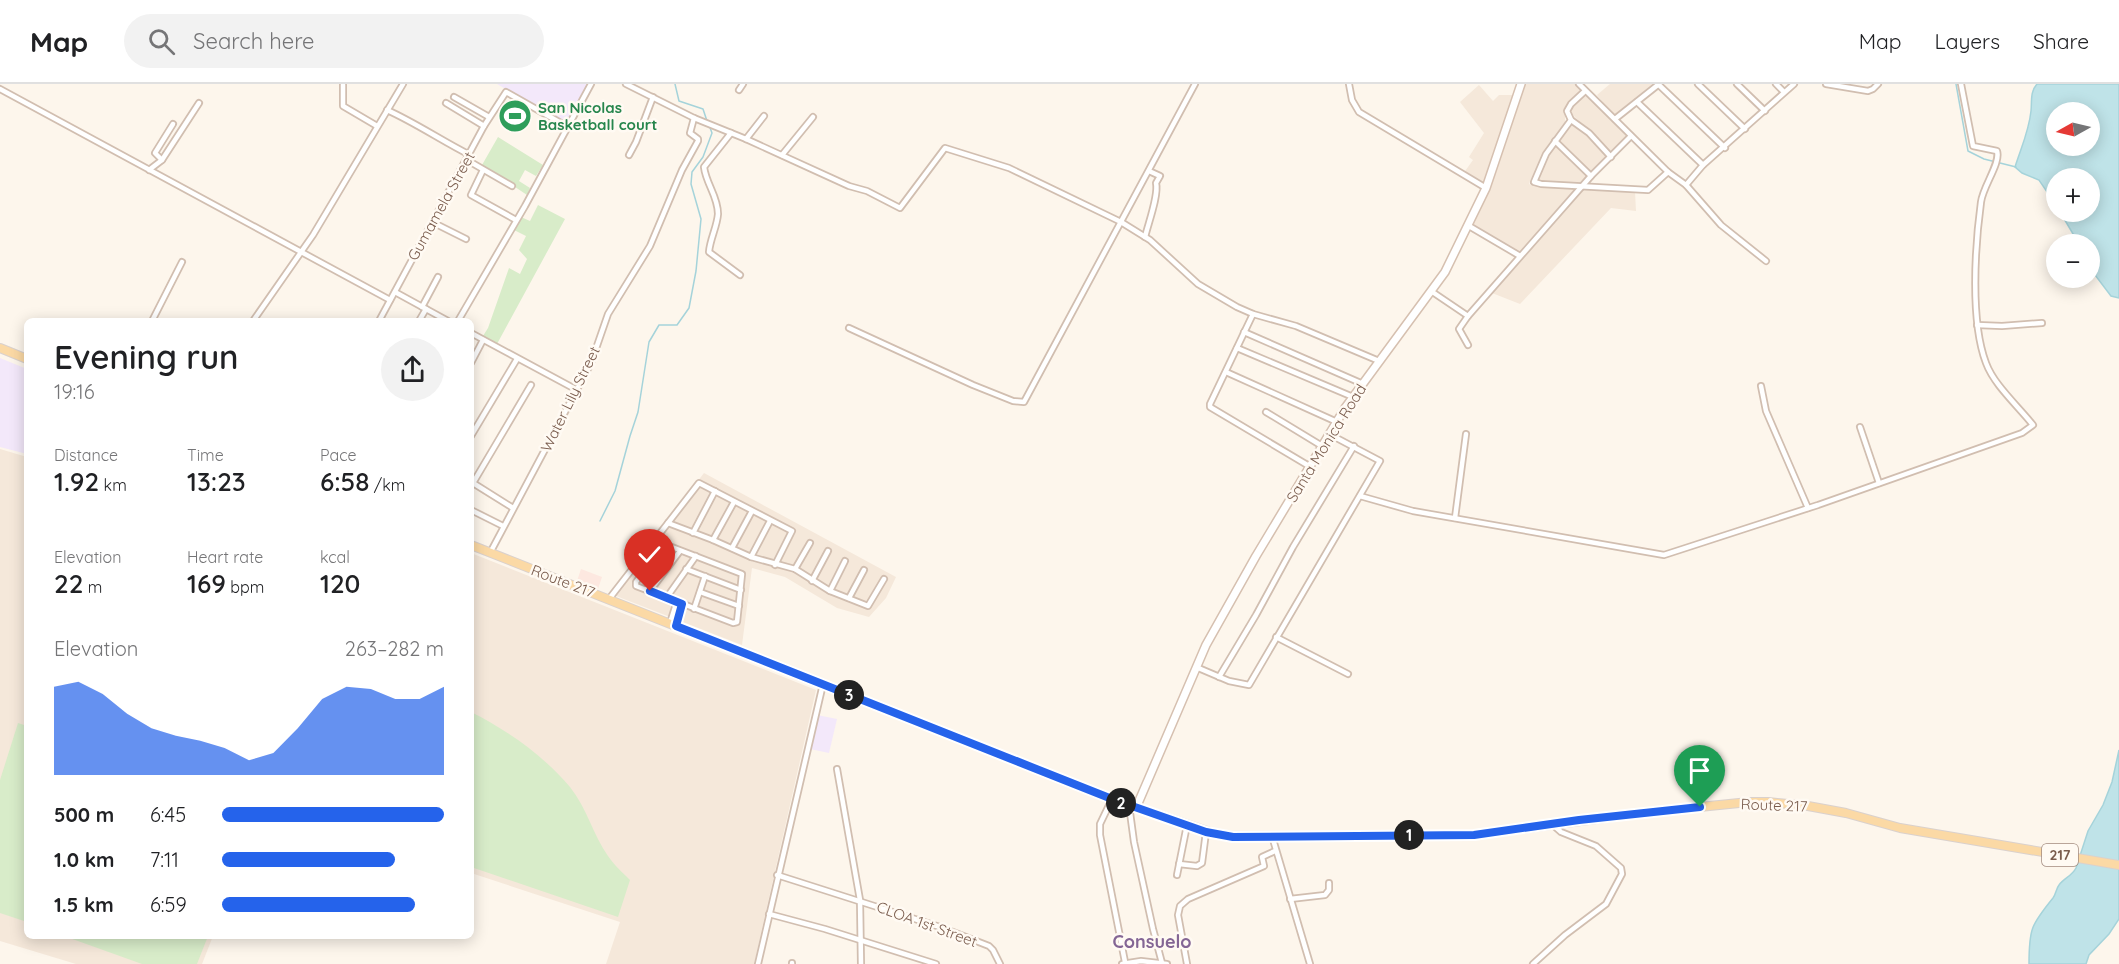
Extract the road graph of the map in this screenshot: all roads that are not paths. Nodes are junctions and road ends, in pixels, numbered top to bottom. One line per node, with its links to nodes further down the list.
1 (403, 84): 28 (street)
2 (591, 84): 39 (street)
3 (626, 84): 24 (street)
4 (744, 84): 20 (street)
5 (1195, 84): 54 (street)
6 (1349, 84): 60 (street)
7 (1521, 84): 60 (street, Santa Monica Road)
8 (1579, 84): 21 (street)
9 (1658, 84): 25 (street); 45 (street)
10 (1698, 84): 40 (street)
11 (1737, 84): 29 (street)
12 (1776, 84): 22 (street)
13 (1794, 84): 22 (street)
14 (1826, 84): 18 (street)
15 (1878, 84): 18 (street)
16 (1961, 84): 86 (street)
17 (343, 85): 37 (street)
18 (1837, 86)
19 (0, 88): 52 (street)
20 (739, 90)
21 (1585, 91): 34 (street); 35 (street)
22 (1784, 92): 29 (street)
23 (454, 97): 31 (street)
24 (653, 97): 33 (street); 46 (street)
25 (1637, 102): 34 (street); 51 (street)
26 (199, 103): 50 (street)
27 (446, 104): 38 (street)
28 (387, 110): 37 (street); 48 (street)
29 (1765, 111): 40 (street)
30 (764, 116): 43 (street)
31 (489, 117): 38 (street, Gumamela Street); 39 (street, Gumamela Street)
32 (813, 117): 47 (street)
33 (694, 118): 41 (street); 102 (street, Water Lily Street)
34 (1615, 119): 42 (street)
35 (1571, 120): 44 (street); 49 (street)
36 (173, 124): 50 (street)
37 (377, 126): 67 (street)
38 (484, 126): 48 (street, Gumamela Street)
39 (568, 127): 61 (street)
40 (1744, 129): 45 (street)
41 (731, 133): 43 (street); 71 (street)
42 (1631, 136): 49 (street); 55 (street)
43 (746, 139): 47 (street)
44 (1555, 141): 56 (street); 59 (street)
45 (1725, 148): 51 (street)
46 (628, 155)
47 (782, 155): 63 (street)
48 (468, 157): 53 (street); 62 (street, Gumamela Street)
49 (1611, 157): 56 (street)
50 (162, 160): 52 (street)
51 (1703, 165): 57 (street)
52 (149, 170): 67 (street)
53 (483, 170): 58 (street); 61 (street)
54 (1149, 171): 63 (street); 65 (street)
55 (1668, 172): 57 (street); 59 (street)
56 (1591, 176): 59 (street)
57 (1686, 185): 69 (street)
58 (512, 186)
59 (1582, 186): 68 (street)
60 (1486, 188): 64 (street, Santa Monica Road)
61 (516, 220): 84 (street)
62 (432, 222): 66 (street); 74 (street, Gumamela Street)
63 (1121, 222): 65 (street); 87 (street)
64 (1469, 226): 68 (street); 73 (street, Santa Monica Road)
65 (1145, 237): 77 (street)
66 (466, 239)
67 (302, 252): 75 (street); 80 (street)
68 (1520, 256): 78 (street)
69 (1766, 261)
70 (182, 262): 79 (street)
71 (741, 274)
72 (438, 277): 76 (street)
73 (1431, 291): 78 (street); 97 (street, Santa Monica Road)
74 (395, 292): 75 (street, Gumamela Street); 76 (street)
75 (390, 300): 81 (street, Gumamela Street)
76 (424, 308): 82 (street); 83 (street)
77 (1253, 314): 88 (street); 97 (street)
78 (1468, 316): 91 (street)
79 (154, 318)
80 (255, 318)
81 (381, 318)
82 (420, 318)
83 (442, 318)
84 (460, 318)
85 (2042, 323): 86 (street)
86 (1977, 325): 114 (street)
87 (849, 328)
88 (1244, 332): 93 (street); 99 (street)
89 (474, 335): 90 (street)
90 (483, 340): 94 (street); 96 (street)
91 (1468, 345)
92 (0, 348): 95 (main road)
93 (1237, 348): 98 (street); 103 (street)
94 (474, 357)
95 (24, 358)
96 (517, 359): 102 (street); 107 (street)
97 (1379, 362): 99 (street, Santa Monica Road)
98 (1226, 372): 105 (street); 112 (street)
99 (1363, 384): 103 (street, Santa Monica Road)
100 (531, 385): 113 (street)
101 (1761, 386): 120 (street)
102 (577, 390): 119 (street, Water Lily Street)
103 (1353, 397): 105 (street, Santa Monica Road)
104 (1266, 412): 110 (street)
105 (1336, 422): 108 (street, Santa Monica Road)
106 (1860, 426): 114 (street)
107 (474, 431)
108 (1329, 434): 110 (street, Santa Monica Road); 111 (street)
109 (1466, 434): 123 (street)
110 (1322, 446): 112 (street, Santa Monica Road)
111 (1354, 446): 117 (street); 159 (street)
112 (1310, 466): 157 (street, Santa Monica Road)
113 (474, 480)
114 (1879, 483): 120 (street)
115 (474, 484): 119 (street)
116 (715, 491): 118 (street); 125 (street); 127 (street)
117 (1360, 496): 123 (street); 156 (street)
118 (734, 502): 121 (street); 128 (street)
119 (513, 508): 126 (street, Water Lily Street)
120 (1808, 508): 123 (street)
121 (752, 511): 124 (street); 131 (street)
122 (474, 512): 126 (street)
123 (1455, 518)
124 (770, 521): 136 (street); 138 (street)
125 (668, 523): 127 (street); 151 (street)
126 (503, 526): 134 (street, Water Lily Street)
127 (693, 533): 128 (street)
128 (713, 540): 131 (street)
129 (810, 543): 140 (street)
130 (474, 546): 134 (main road, Route 217 / 217)
131 (732, 548): 136 (street)
132 (680, 551): 135 (street); 146 (street); 146 (street)
133 (828, 552): 144 (street)
134 (490, 553): 151 (main road, Route 217 / 217)
135 (696, 556): 139 (street); 145 (street)
136 (751, 557): 138 (street)
137 (845, 561): 147 (street)
138 (775, 565): 140 (street)
139 (686, 569): 142 (street); 149 (street)
140 (795, 569): 144 (street)
141 (864, 570): 150 (street)
142 (705, 576): 145 (street); 148 (street)
143 (884, 579): 150 (street)
144 (812, 581): 147 (street)
145 (741, 590): 153 (street)
146 (650, 591): 149 (street)
147 (830, 591): 150 (street)
148 (700, 592): 153 (street); 154 (street)
149 (666, 597): 152 (street)
150 (849, 598)
151 (609, 599): 155 (main road, Route 217 / 217)
152 (679, 602): 154 (street); 155 (street)
153 (739, 606): 154 (street)
154 (694, 609)
155 (673, 625): 160 (main road, Route 217 / 217)
156 (1276, 637): 158 (street); 159 (street)
157 (1196, 667): 159 (street); 163 (street, Santa Monica Road)
158 (1348, 674)
159 (1219, 677)
160 (823, 684): 162 (main road, Route 217 / 217); 171 (street)
161 (837, 769): 175 (street)
162 (1112, 799): 163 (main road, Route 217 / 217); 178 (street)
163 (1133, 807): 165 (main road, Route 217 / 217); 179 (street)
164 (1552, 824): 167 (main road, Route 217 / 217); 170 (main road, Route 217 / 217); 186 (street)
165 (1187, 825): 166 (main road, Route 217 / 217); 169 (street)
166 (1206, 832): 167 (main road, Route 217 / 217); 169 (street)
167 (1272, 837): 168 (street)
168 (1275, 851): 174 (street); 184 (street)
169 (1179, 864): 172 (street)
170 (2119, 865)
171 (777, 875): 175 (street, CLOA 1st Street); 176 (street)
172 (1177, 875)
173 (1329, 883): 174 (street)
174 (1290, 899): 185 (street)
175 (860, 900): 177 (street); 183 (street, CLOA 1st Street)
176 (769, 914): 177 (street); 180 (street)
177 (860, 940): 181 (street); 182 (street)
178 (1124, 963): 179 (street)
179 (1165, 963)
180 (758, 964)
181 (861, 964)
182 (936, 964)
183 (1000, 964)
184 (1187, 964)
185 (1311, 964)
186 (1533, 964)

